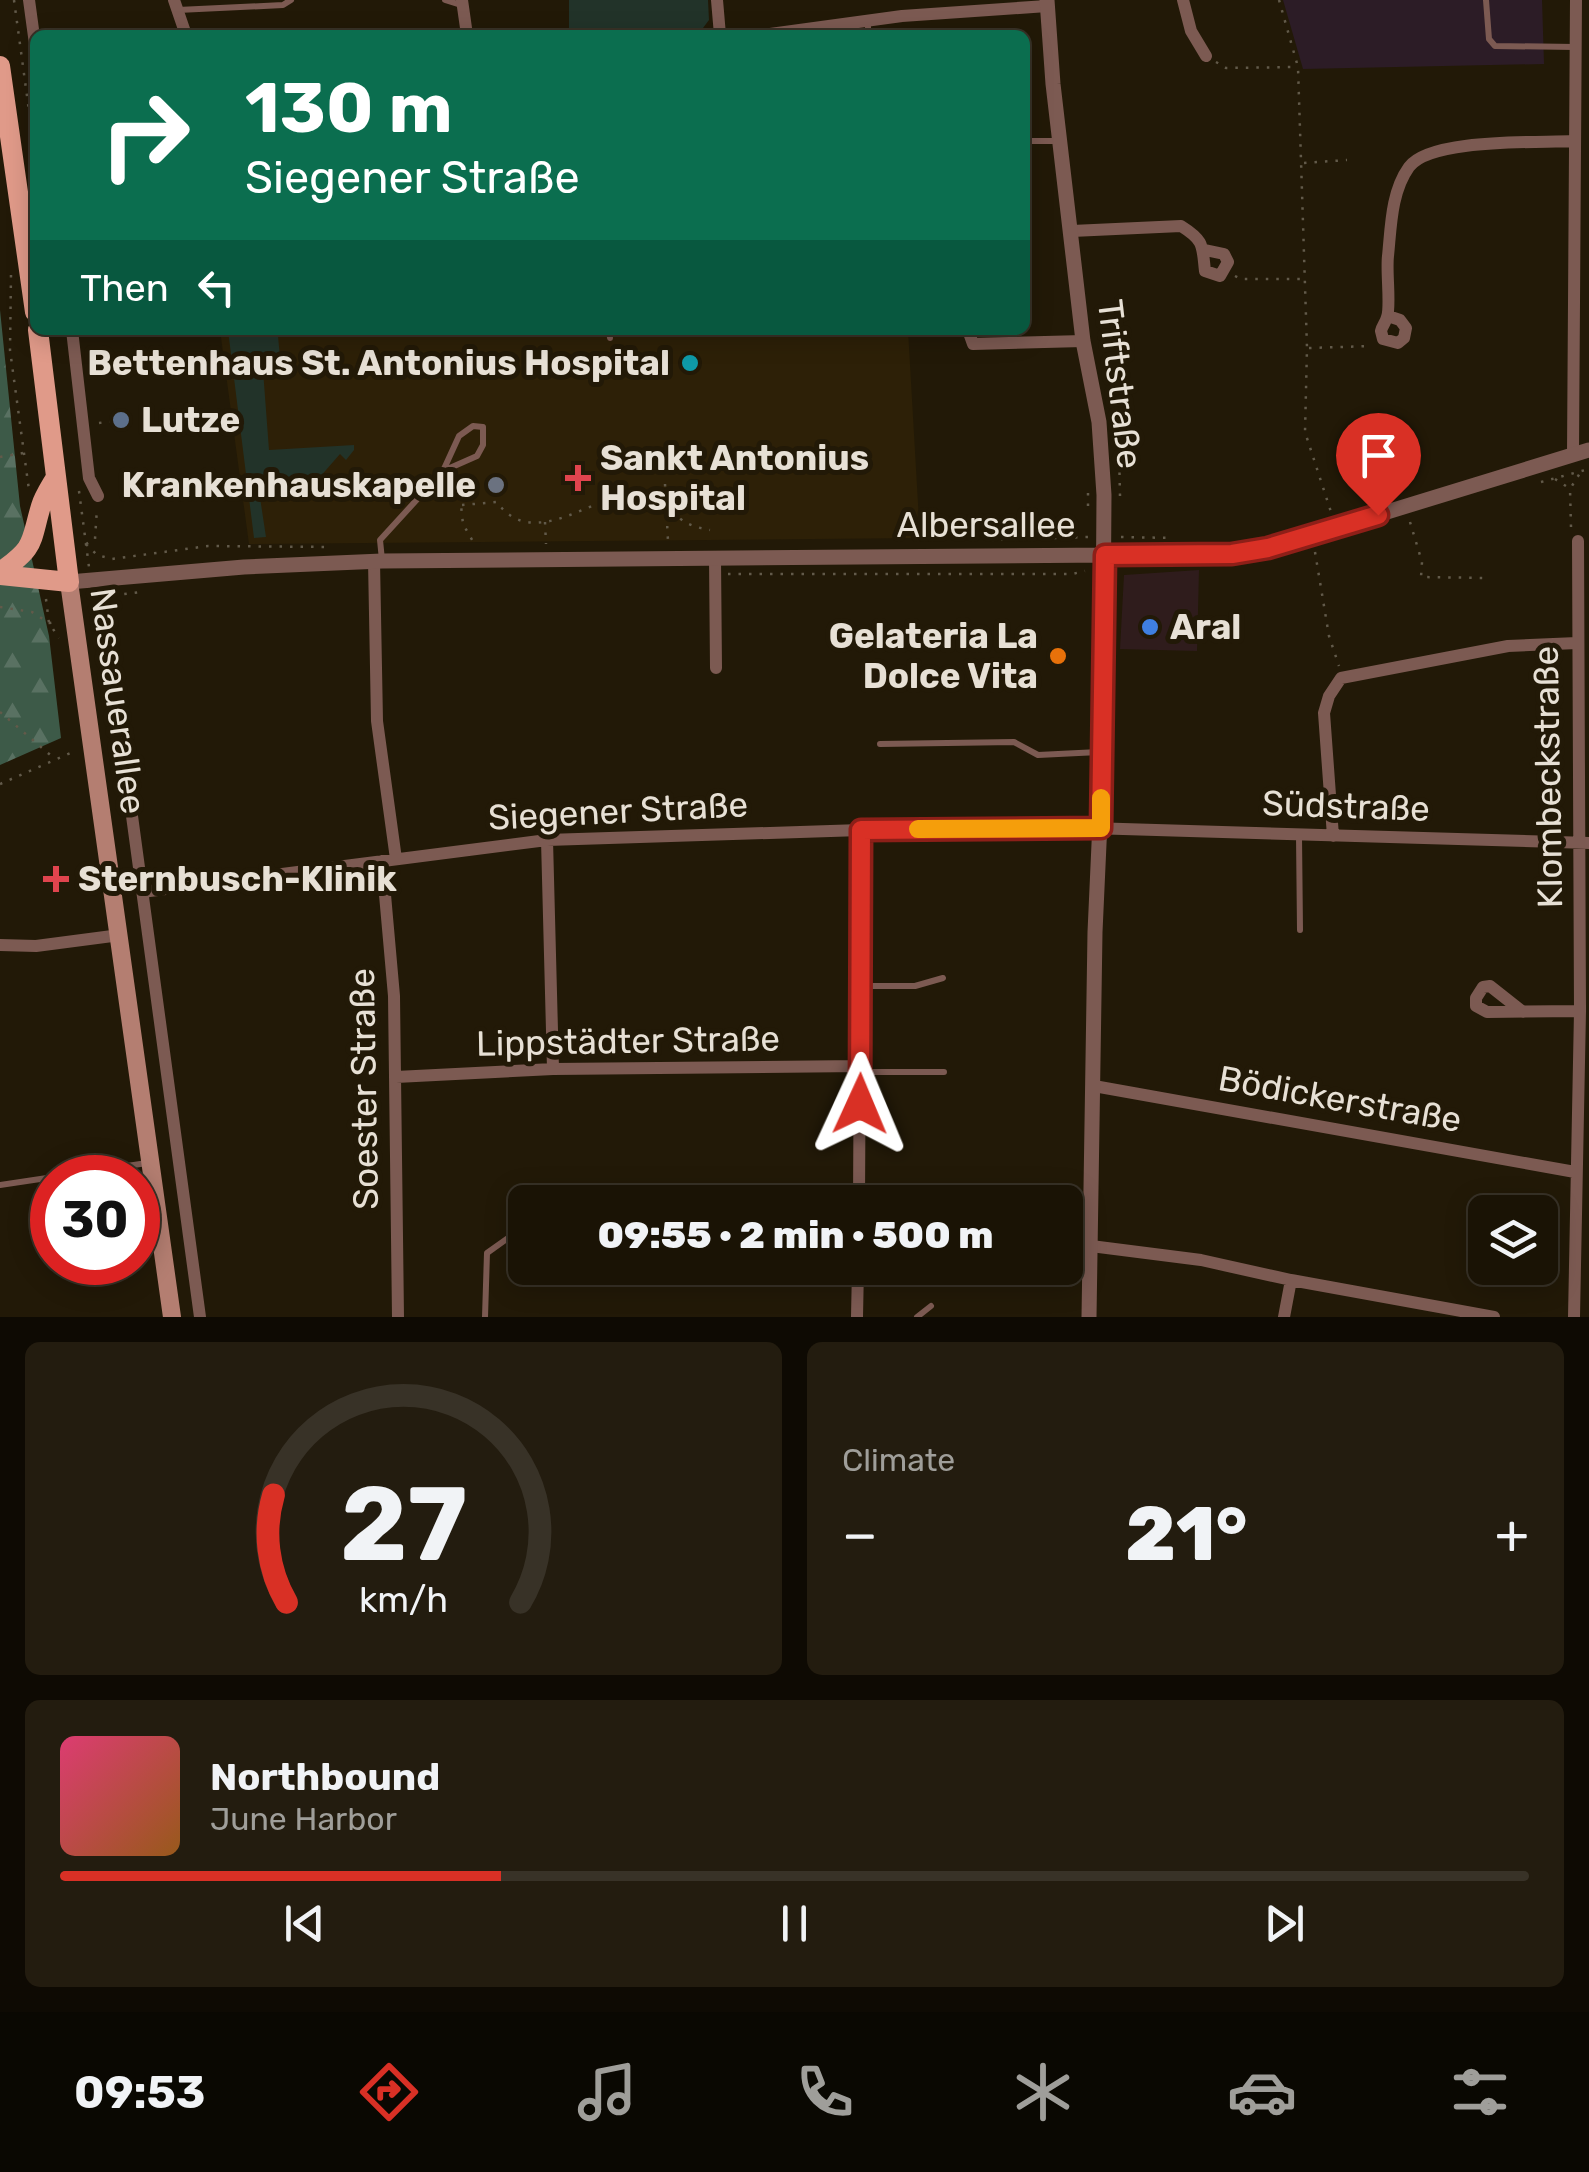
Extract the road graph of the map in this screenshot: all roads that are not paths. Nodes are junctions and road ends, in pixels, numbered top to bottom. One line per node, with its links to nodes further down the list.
1 (29, 0): 14 (street)
2 (291, 0): 11 (lane)
3 (445, 0): 9 (lane)
4 (717, 0): 17 (street)
5 (902, 0): 12 (lane)
6 (1183, 0): 21 (street)
7 (1486, 0): 20 (lane)
8 (1576, 0): 20 (street)
9 (462, 3): 16 (street)
10 (1047, 3): 12 (street); 23 (street, Triftstraße)
11 (175, 5): 15 (street)
12 (902, 16): 13 (street)
13 (868, 20): 18 (street); 19 (lane)
14 (33, 30)
15 (184, 30)
16 (465, 30)
17 (720, 30)
18 (797, 30)
19 (868, 30)
20 (1576, 47): 25 (street)
21 (1206, 56)
22 (0, 66): 28 (main road)
23 (1060, 140): 24 (lane); 26 (street, Triftstraße)
24 (1030, 141)
25 (1573, 141): 29 (street); 34 (street)
26 (1072, 232): 27 (street); 33 (street, Triftstraße)
27 (1205, 250): 27 (street)
28 (30, 277)
29 (1388, 316): 29 (street)
30 (39, 335): 36 (main road, Nassauerallee)
31 (73, 335): 37 (street)
32 (970, 335): 33 (street)
33 (1082, 341): 39 (street, Triftstraße)
34 (1581, 452): 39 (street, Albersallee)
35 (443, 471): 35 (lane); 40 (lane)
36 (56, 477): 42 (main road); 43 (main road, Nassauerallee)
37 (98, 496)
38 (1583, 542): 45 (street, Klombeckstraße)
39 (1105, 555): 41 (street, Albersallee); 48 (street, Triftstraße)
40 (378, 561): 41 (street, Albersallee); 43 (street, Albersallee); 55 (street, Soester Straße)
41 (715, 567): 46 (street)
42 (0, 574): 43 (main road)
43 (69, 582): 58 (main road, Nassauerallee)
44 (105, 618): 56 (street, Nassauerallee)
45 (1577, 643): 52 (street); 54 (street, Klombeckstraße)
46 (716, 668)
47 (880, 744): 48 (lane)
48 (1100, 752): 49 (street, Triftstraße)
49 (1101, 828): 50 (street, Siegener Straße); 51 (street, Südstraße); 68 (street, Triftstraße)
50 (861, 830): 53 (street, Siegener Straße); 61 (street)
51 (1299, 835): 52 (street, Südstraße); 57 (lane)
52 (1332, 836): 54 (street, Südstraße)
53 (547, 840): 55 (street, Siegener Straße); 64 (street)
54 (1584, 843): 63 (street, Klombeckstraße)
55 (389, 860): 56 (street, Siegener Straße); 67 (street, Soester Straße)
56 (142, 892): 84 (street, Nassauerallee)
57 (1300, 930)
58 (120, 935): 59 (street); 70 (main road, Nassauerallee)
59 (0, 945)
60 (943, 978): 61 (lane)
61 (861, 986): 65 (street)
62 (1522, 1012): 63 (street)
63 (1580, 1012): 69 (street, Klombeckstraße)
64 (553, 1069): 65 (street, Lippstädter Straße); 67 (street, Lippstädter Straße)
65 (861, 1069): 66 (lane); 74 (street)
66 (944, 1072)
67 (396, 1078): 85 (street, Soester Straße)
68 (1094, 1086): 71 (street, Bödickerstraße); 77 (street, Triftstraße)
69 (1583, 1115): 71 (street, Klombeckstraße)
70 (148, 1155)
71 (1575, 1172): 93 (street, Klombeckstraße)
72 (30, 1181): 73 (lane)
73 (0, 1185)
74 (859, 1185)
75 (160, 1237): 83 (main road, Nassauerallee)
76 (508, 1238): 86 (lane)
77 (1091, 1246): 78 (street); 89 (street, Triftstraße)
78 (1291, 1280): 80 (street); 90 (street)
79 (858, 1285): 87 (street)
80 (1402, 1302): 82 (street); 91 (street)
81 (931, 1306): 88 (lane)
82 (1458, 1314): 92 (street)
83 (172, 1317)
84 (200, 1317)
85 (398, 1317)
86 (485, 1317)
87 (857, 1317)
88 (917, 1317)
89 (1089, 1317)
90 (1284, 1317)
91 (1399, 1317)
92 (1494, 1317)
93 (1574, 1317)

